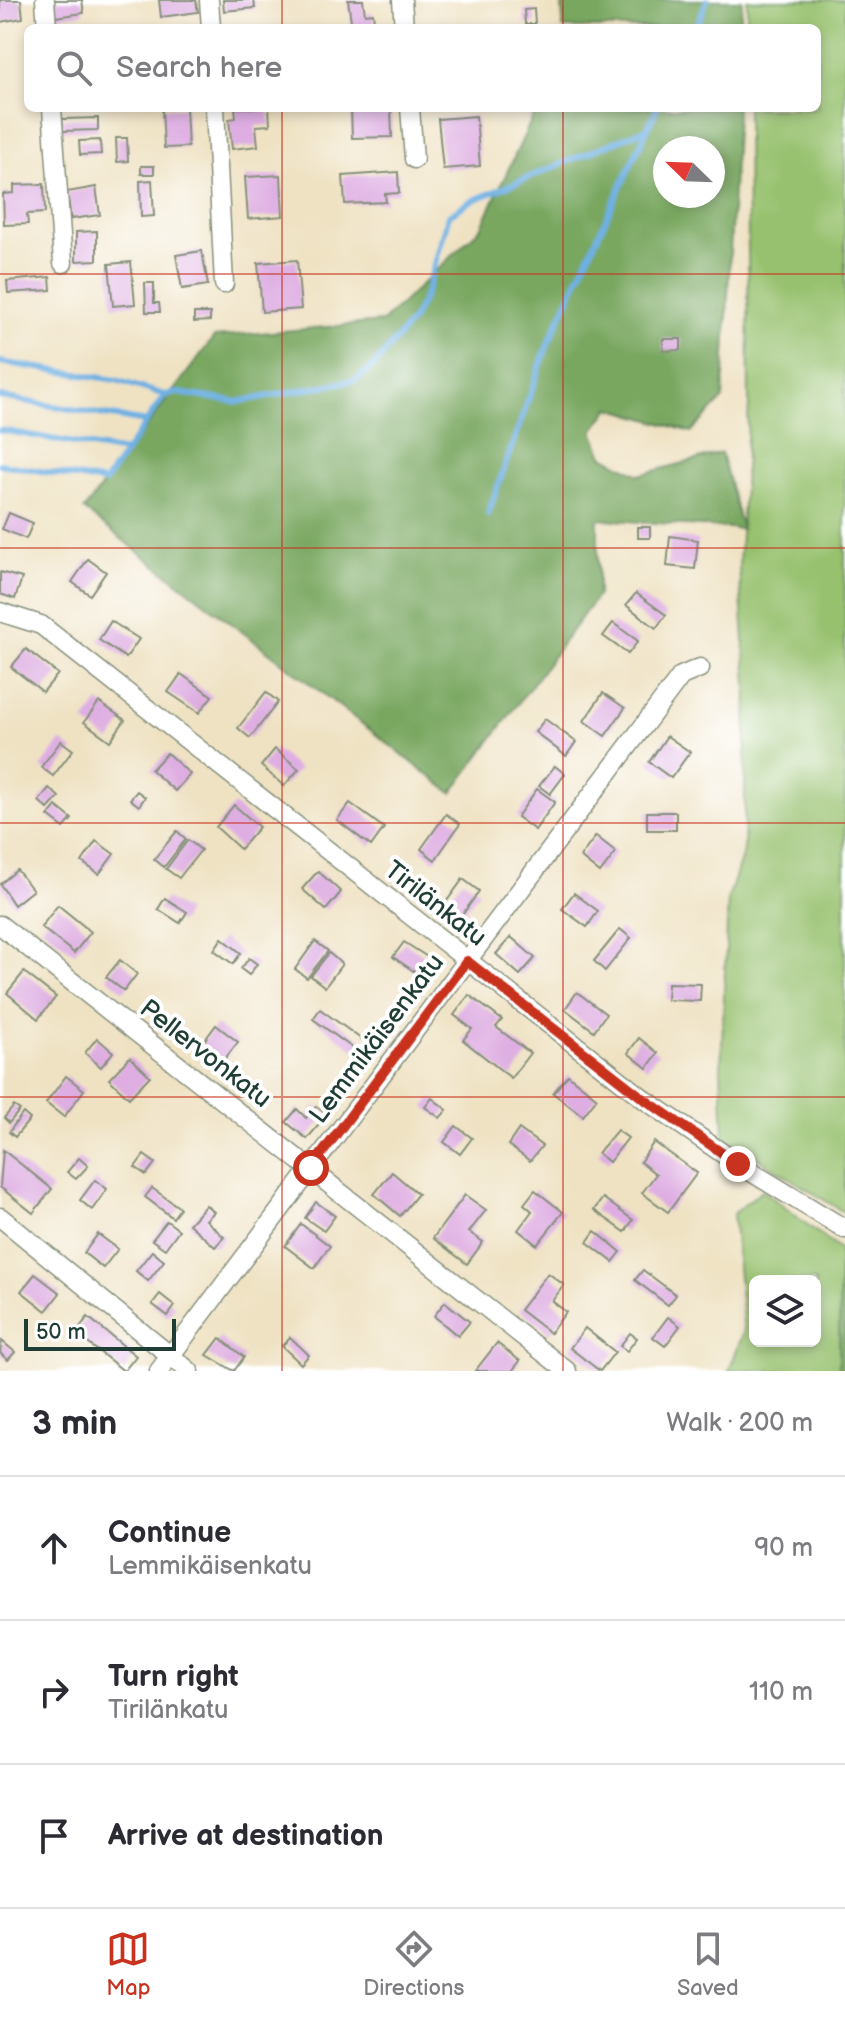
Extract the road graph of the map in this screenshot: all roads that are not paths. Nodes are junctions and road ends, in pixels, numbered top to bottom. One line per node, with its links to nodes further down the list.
1 (45, 0): 4 (street)
2 (209, 0): 5 (street)
3 (402, 0): 6 (street)
4 (47, 24)
5 (211, 24)
6 (404, 24)
7 (52, 112): 11 (street)
8 (215, 112): 12 (street)
9 (410, 112): 10 (street)
10 (414, 159)
11 (63, 263)
12 (224, 284)
13 (0, 612): 16 (street, Tirilänkatu)
14 (700, 668): 16 (street, Lemmikäisenkatu)
15 (0, 925): 17 (street, Pellervonkatu)
16 (467, 961): 17 (street, Lemmikäisenkatu); 19 (street, Tirilänkatu)
17 (311, 1168): 20 (street, Lemmikäisenkatu); 23 (street, Pellervonkatu)
18 (0, 1217): 20 (street)
19 (845, 1229)
20 (170, 1355): 21 (street, Lemmikäisenkatu); 22 (street)
21 (159, 1371)
22 (189, 1371)
23 (567, 1371)

